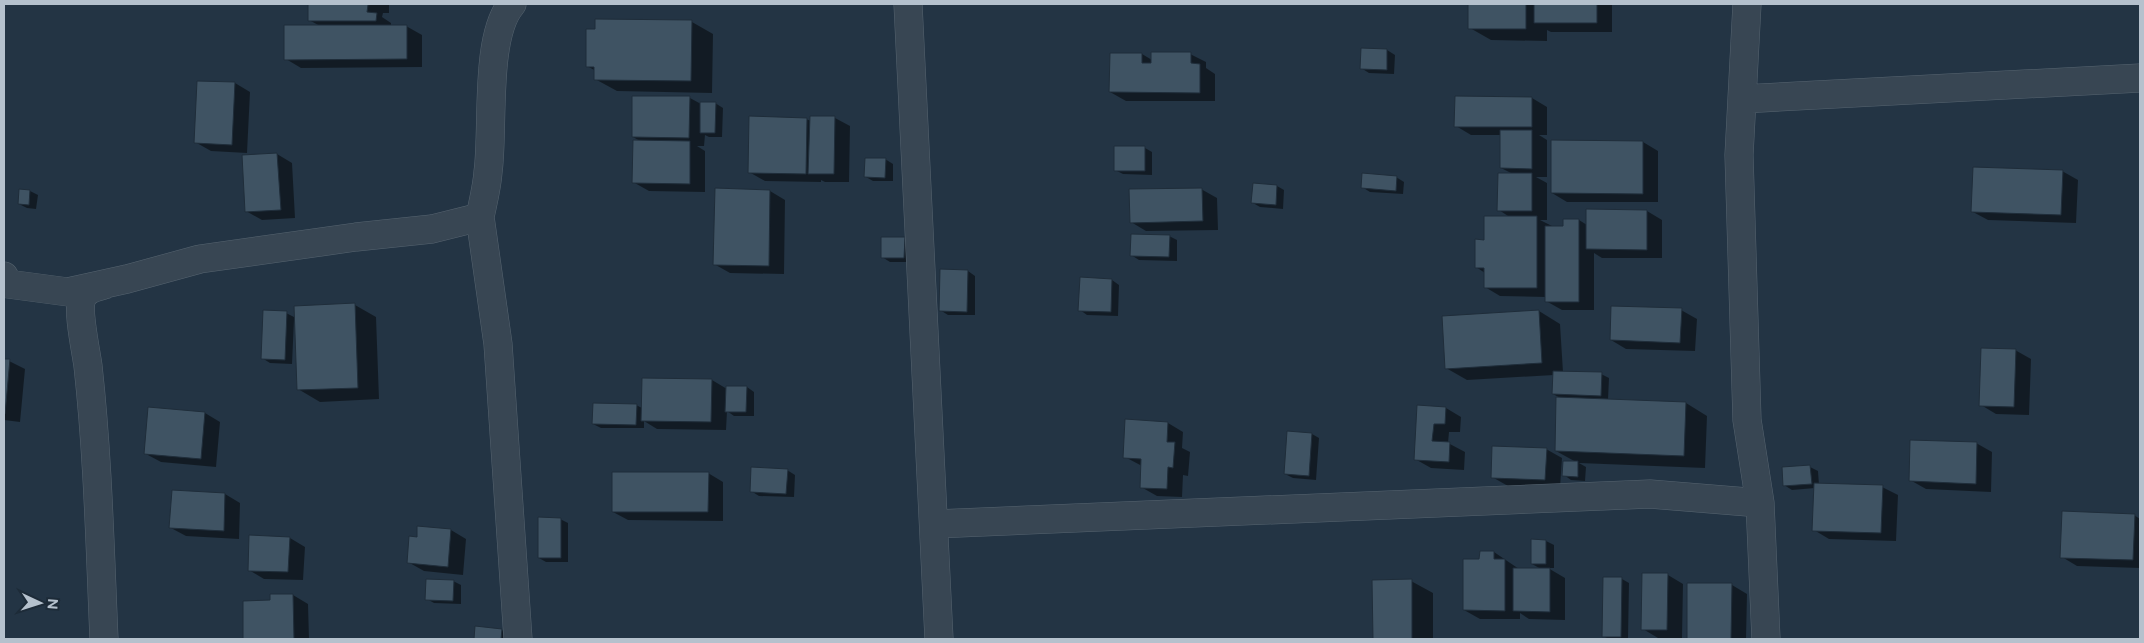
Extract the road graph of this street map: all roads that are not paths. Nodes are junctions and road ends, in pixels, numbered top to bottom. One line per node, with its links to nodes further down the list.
1 (512, 4): 6 (street)
2 (908, 4): 10 (street)
3 (1747, 4): 5 (street)
4 (2140, 78): 5 (street)
5 (1742, 99): 9 (street)
6 (480, 217): 8 (street); 12 (street)
7 (4, 276): 8 (street)
8 (127, 279): 11 (street)
9 (1760, 503): 10 (street); 14 (street)
10 (935, 524): 13 (street)
11 (104, 639)
12 (518, 639)
13 (939, 639)
14 (1766, 639)

